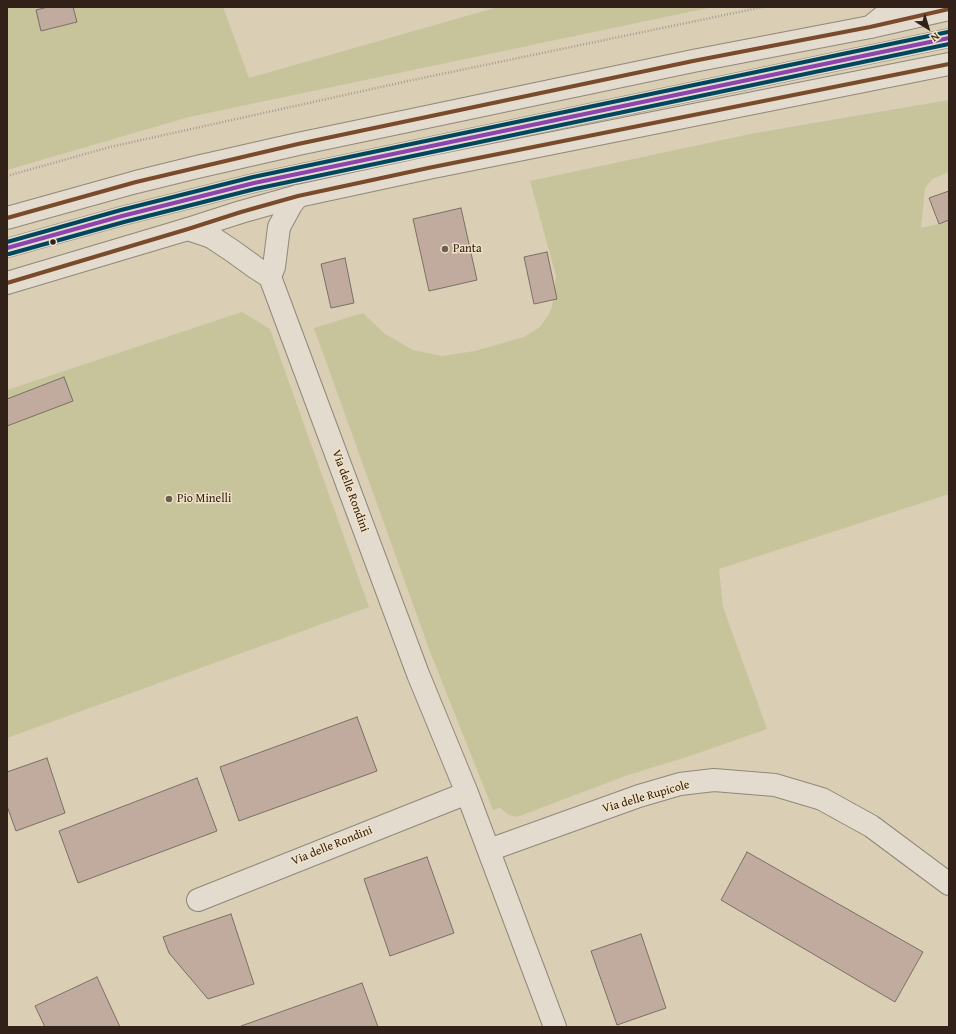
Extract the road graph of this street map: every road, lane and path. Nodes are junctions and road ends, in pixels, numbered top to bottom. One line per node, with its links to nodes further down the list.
1 (763, 7): 7 (path)
2 (895, 7): 4 (street)
3 (949, 9): 4 (street)
4 (870, 27): 9 (street)
5 (949, 38): 11 (lane)
6 (949, 64): 8 (street)
7 (7, 176)
8 (298, 196): 10 (street); 12 (street)
9 (7, 218)
10 (188, 229): 12 (street); 13 (street)
11 (7, 248)
12 (270, 277): 14 (street, Via delle Rondini)
13 (7, 283)
14 (467, 793): 15 (street, Via delle Rondini); 17 (street, Via delle Rondini)
15 (489, 850): 16 (street, Via delle Rupicole); 18 (street, Via delle Rondini)
16 (949, 884)
17 (198, 900)
18 (555, 1027)

